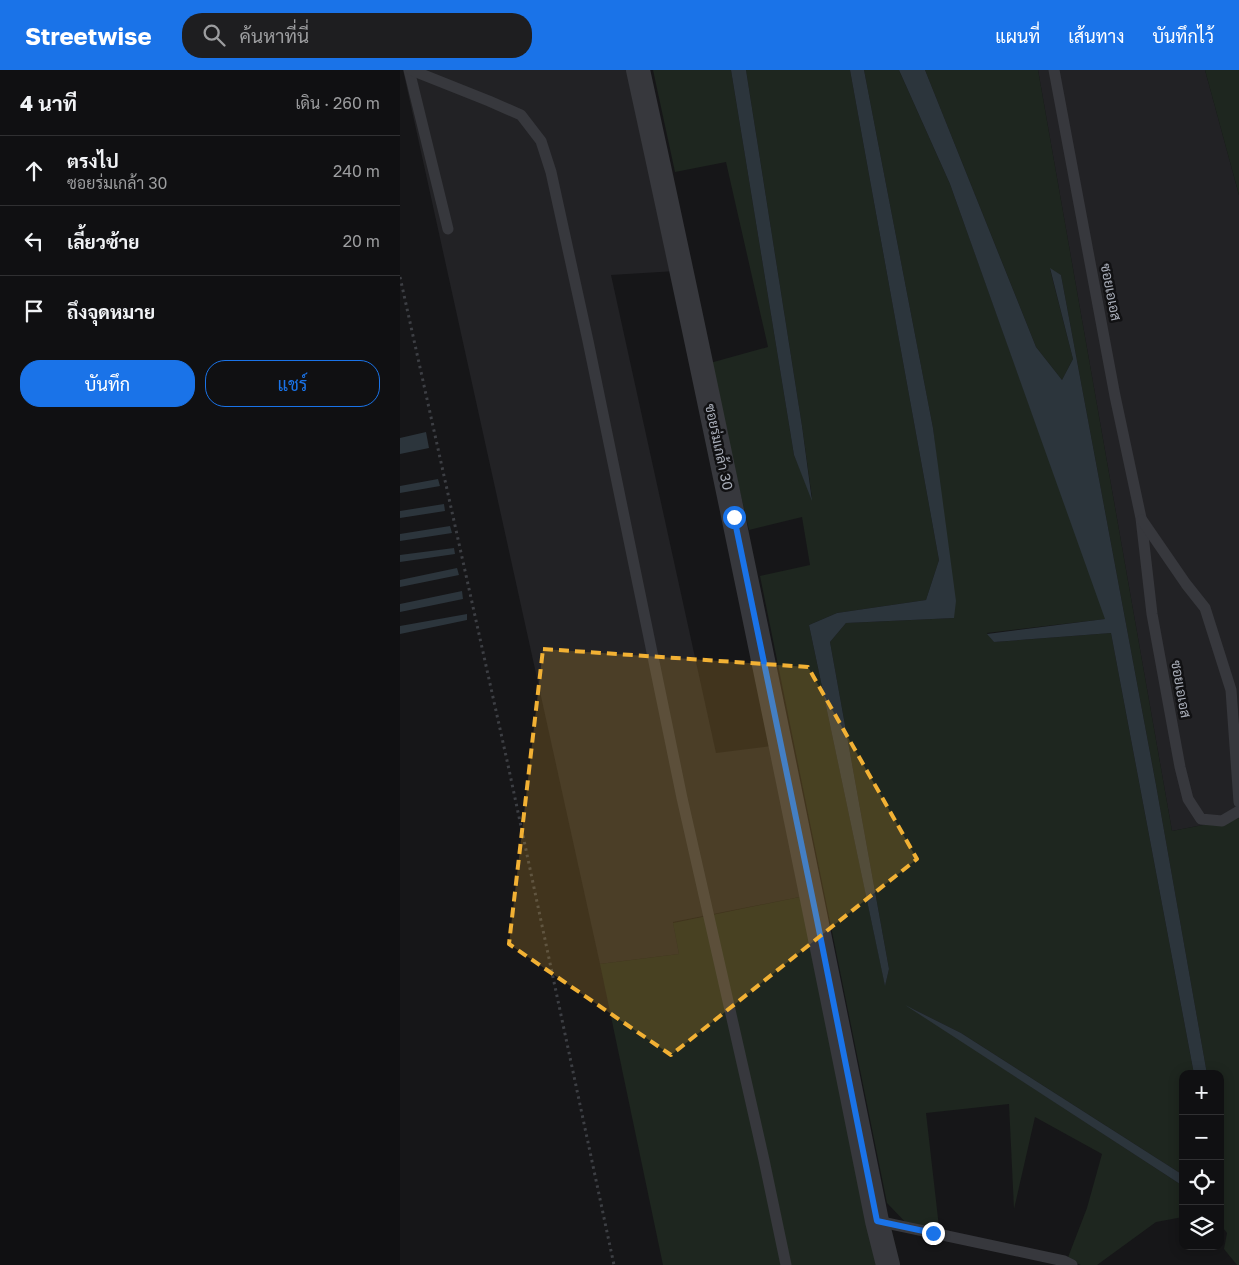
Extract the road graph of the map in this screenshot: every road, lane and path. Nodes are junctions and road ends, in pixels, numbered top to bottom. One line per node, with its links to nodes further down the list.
1 (410, 70): 4 (lane); 11 (lane)
2 (638, 70): 9 (street, ซอยร่มเกล้า 30)
3 (1054, 70): 6 (lane, ซอยเอเอส)
4 (448, 229)
5 (400, 277): 10 (path)
6 (1141, 518): 7 (lane, ซอยเอเอส); 8 (lane, ซอยเอเอส)
7 (1239, 802)
8 (1239, 810)
9 (877, 1221): 12 (street, ซอยร่มเกล้า 30); 13 (lane)
10 (614, 1265)
11 (786, 1265)
12 (888, 1265)
13 (1072, 1265)

